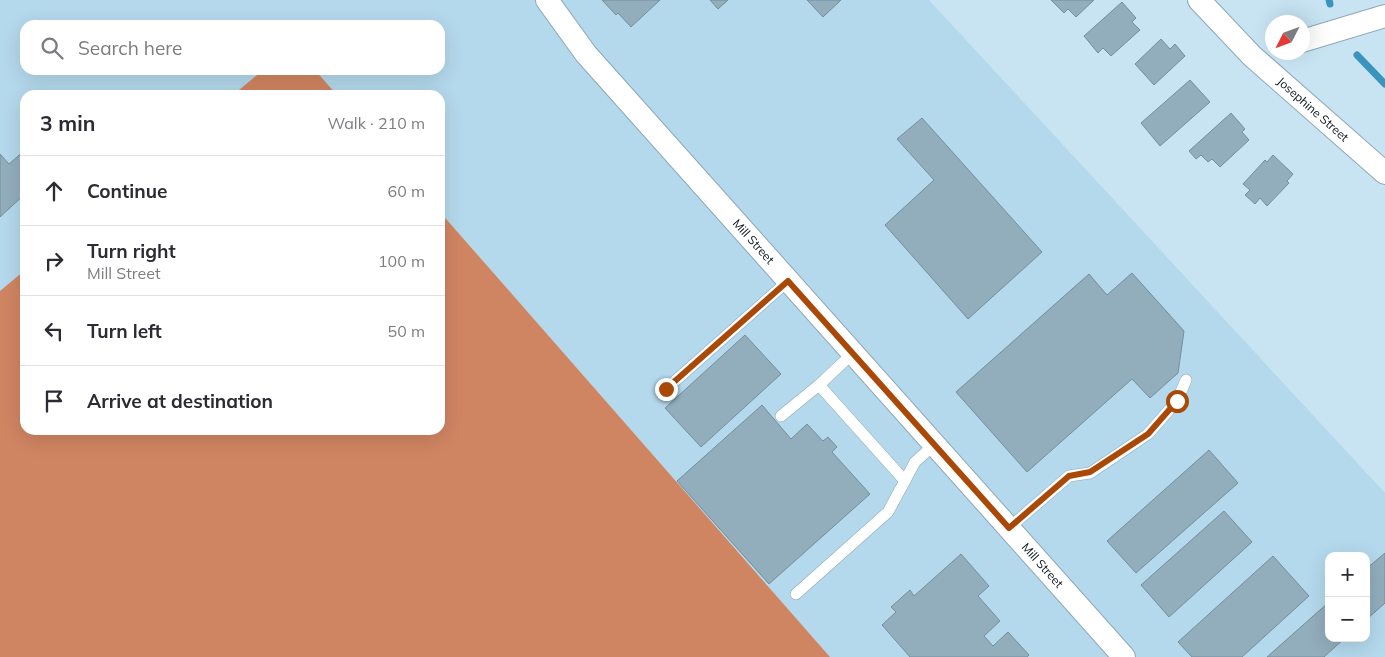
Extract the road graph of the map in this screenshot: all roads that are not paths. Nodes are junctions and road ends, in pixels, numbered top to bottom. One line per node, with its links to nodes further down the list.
1 (547, 0): 7 (street, Mill Street)
2 (1199, 0): 5 (street, Josephine Street)
3 (1385, 16): 4 (street)
4 (1310, 39)
5 (1262, 53): 6 (street, Josephine Street)
6 (1385, 173)
7 (788, 281): 8 (street, Mill Street); 11 (lane)
8 (853, 354): 10 (lane); 13 (street, Mill Street)
9 (1186, 380): 15 (lane)
10 (819, 385): 12 (lane); 14 (lane)
11 (666, 389)
12 (781, 416)
13 (935, 444): 14 (lane); 15 (street, Mill Street)
14 (905, 481): 16 (lane)
15 (1009, 528): 17 (street, Mill Street)
16 (796, 594)
17 (1124, 657)

